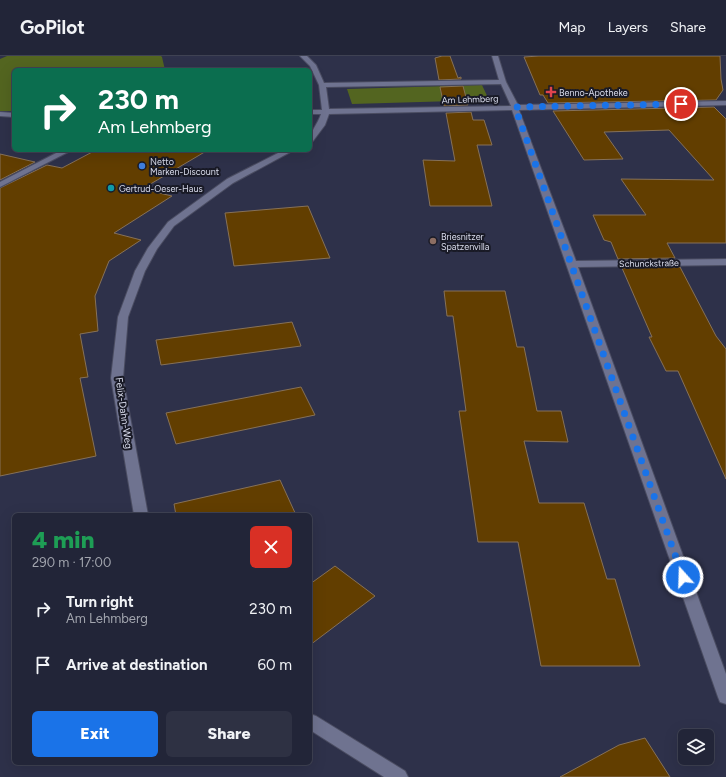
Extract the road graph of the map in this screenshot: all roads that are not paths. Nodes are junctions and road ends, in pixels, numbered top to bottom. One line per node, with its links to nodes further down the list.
1 (304, 56): 4 (street)
2 (495, 56): 3 (street)
3 (503, 82): 4 (street, Am Lehmberg); 6 (street)
4 (322, 85): 8 (street)
5 (726, 103): 6 (street, Am Lehmberg)
6 (515, 107): 8 (street, Am Lehmberg); 16 (street)
7 (312, 112): 8 (street, Am Lehmberg)
8 (326, 112): 11 (street)
9 (0, 114): 10 (street)
10 (12, 115)
11 (312, 137)
12 (64, 152): 14 (street)
13 (286, 152): 17 (street, Felix-Dahn-Weg)
14 (0, 185)
15 (726, 262): 16 (street, Schunckstraße)
16 (572, 264): 18 (street)
17 (140, 513)
18 (726, 697)
19 (312, 722): 20 (street)
20 (399, 777)

